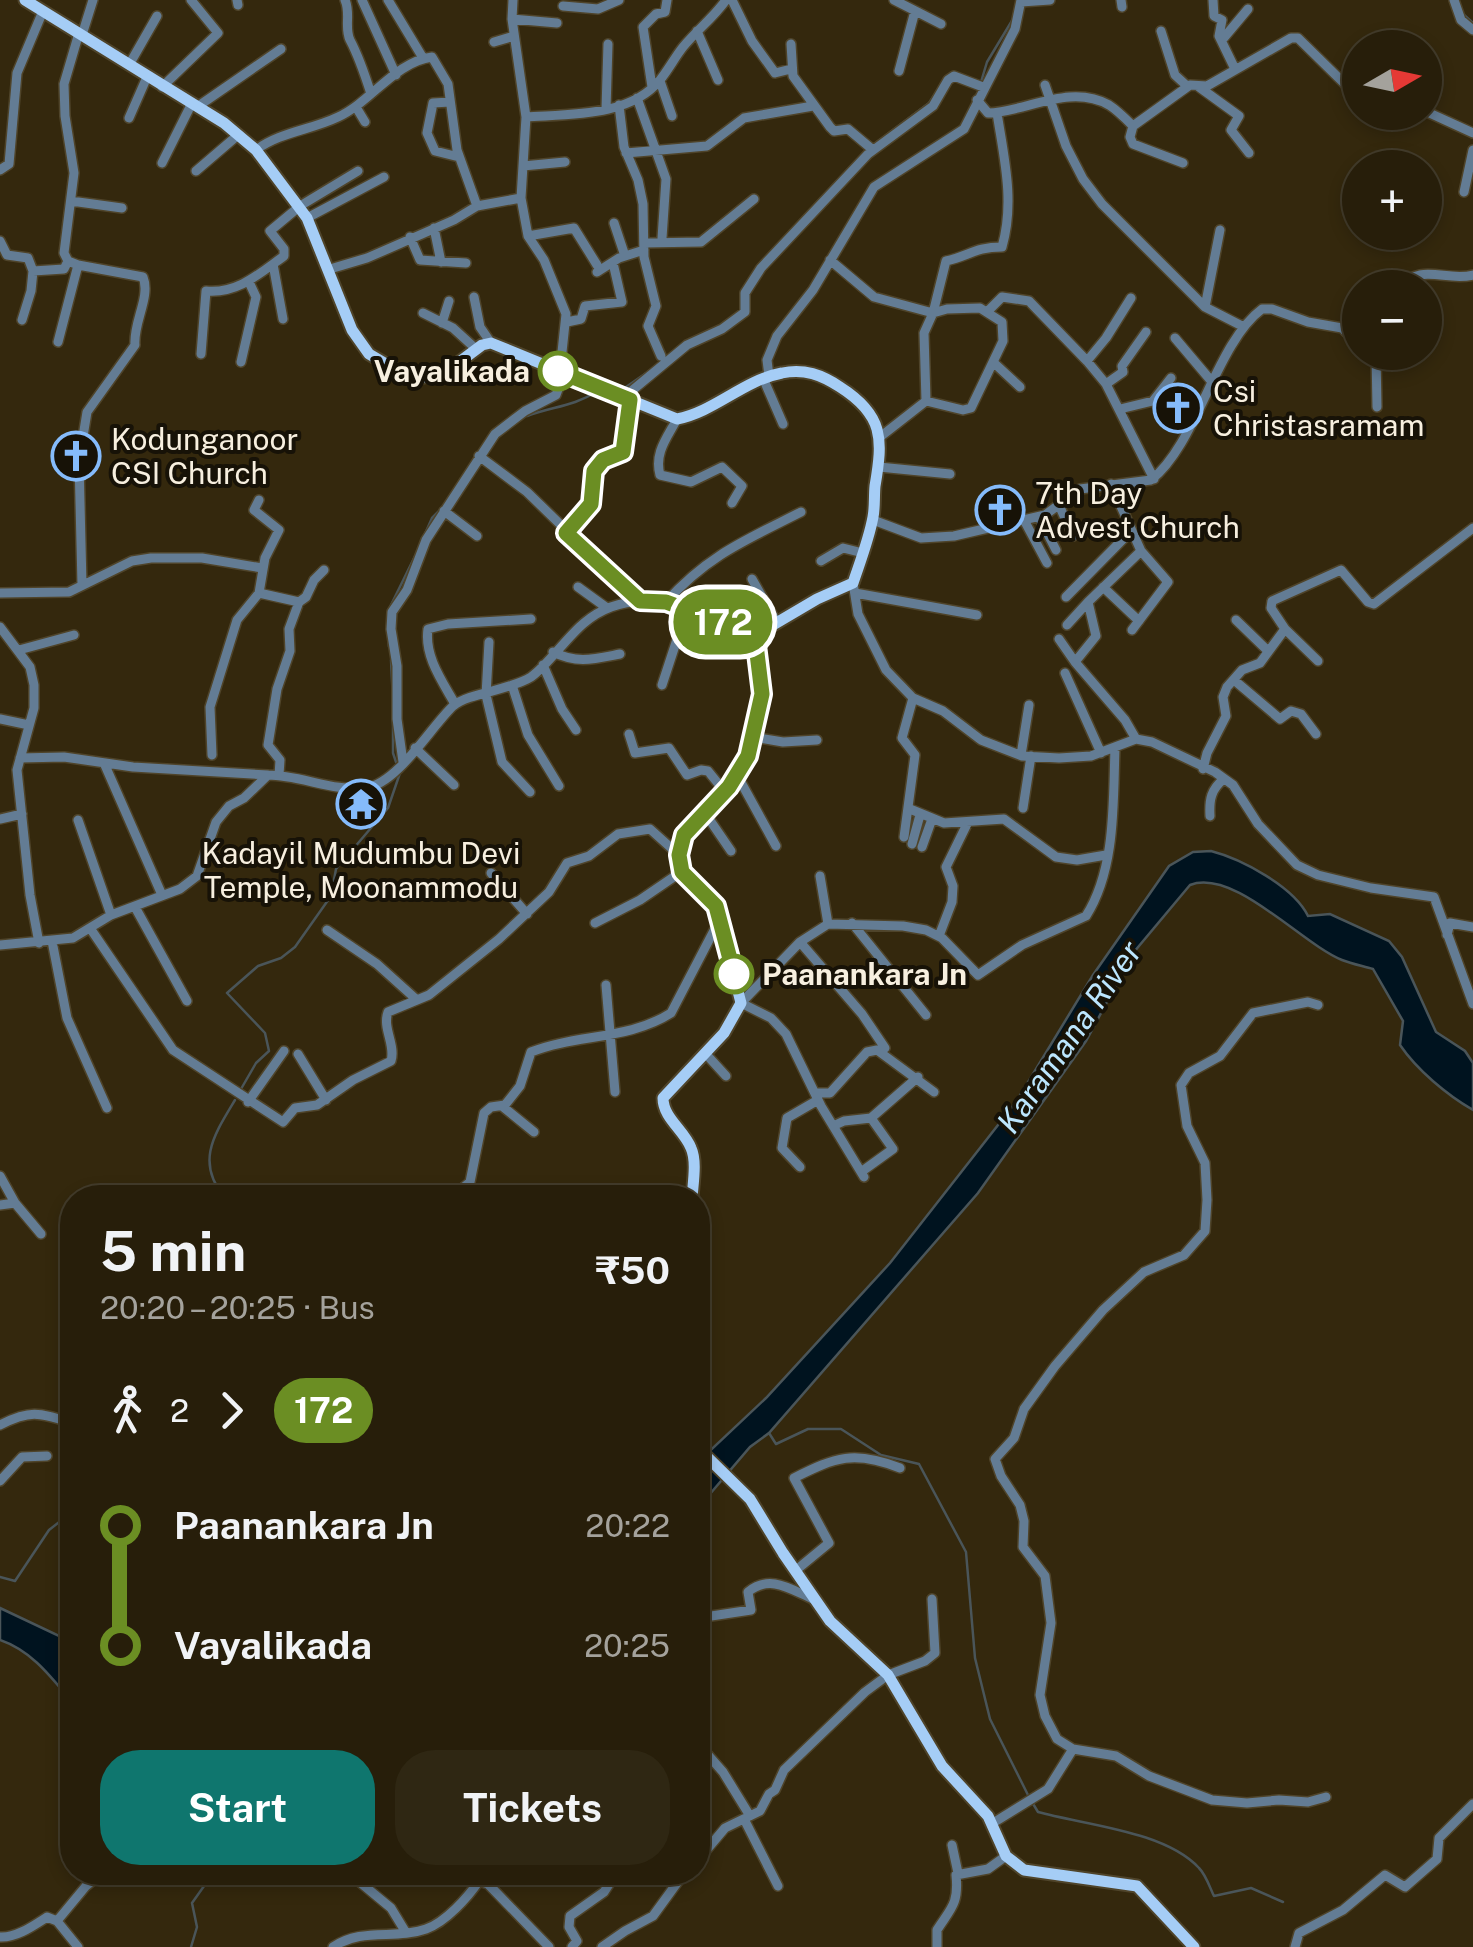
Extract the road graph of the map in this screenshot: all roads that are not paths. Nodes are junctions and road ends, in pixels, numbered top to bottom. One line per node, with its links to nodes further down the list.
1 (25, 0): 18 (main road)
2 (93, 0): 28 (street)
3 (191, 0): 46 (street)
4 (345, 0): 50 (street)
5 (362, 0): 40 (street)
6 (388, 0): 35 (street)
7 (513, 0): 22 (street)
8 (619, 0): 17 (street)
9 (667, 0): 44 (street)
10 (729, 0): 26 (street); 37 (street)
11 (894, 0): 20 (street)
12 (926, 0): 20 (street)
13 (1050, 0): 16 (street)
14 (1213, 0): 30 (street)
15 (1454, 0): 25 (street)
16 (1021, 1): 49 (street)
17 (564, 6)
18 (44, 7): 28 (main road); 80 (street)
19 (1248, 10): 30 (street)
20 (917, 12): 24 (street); 39 (street)
21 (158, 16): 36 (street)
22 (512, 19): 23 (street); 29 (street)
23 (557, 23)
24 (941, 24)
25 (1473, 30)
26 (697, 31): 42 (street); 44 (street)
27 (1161, 31): 47 (street)
28 (81, 34): 36 (main road); 87 (street)
29 (514, 36): 31 (street); 62 (street)
30 (1222, 40): 38 (street)
31 (494, 42)
32 (608, 44): 59 (street)
33 (791, 44): 37 (street)
34 (281, 49): 55 (street)
35 (423, 58): 40 (street); 54 (street)
36 (129, 65): 41 (main road)
37 (791, 69): 57 (street)
38 (1235, 69): 43 (street); 48 (street)
39 (899, 71)
40 (396, 75): 50 (street)
41 (147, 78): 46 (main road); 63 (street)
42 (718, 80)
43 (1342, 82)
44 (656, 84): 51 (street); 61 (street)
45 (1045, 85): 52 (street)
46 (162, 86): 55 (main road)
47 (1187, 86): 48 (street); 66 (street)
48 (1199, 87): 74 (street)
49 (983, 88): 53 (street); 69 (street)
50 (371, 94): 58 (street)
51 (637, 98): 56 (street); 70 (street)
52 (1050, 98): 60 (street); 66 (street); 114 (street)
53 (977, 100): 60 (street); 100 (street)
54 (450, 102): 75 (street); 75 (street)
55 (194, 105): 68 (main road); 77 (street)
56 (619, 105): 59 (street); 73 (street)
57 (814, 106): 69 (street); 70 (street)
58 (356, 107): 65 (street); 71 (street)
59 (606, 108): 62 (street)
60 (997, 113): 117 (street)
61 (672, 116)
62 (526, 117): 79 (street)
63 (129, 118)
64 (1442, 119): 67 (street)
65 (365, 122)
66 (1134, 126): 78 (street)
67 (1473, 134)
68 (238, 135): 71 (main road); 82 (street)
69 (871, 148): 141 (street)
70 (656, 149): 73 (street); 96 (street)
71 (256, 150): 90 (main road)
72 (1473, 150): 84 (street)
73 (626, 153): 98 (street)
74 (1248, 153)
75 (459, 157): 88 (street)
76 (565, 162): 79 (street)
77 (162, 163)
78 (1183, 163)
79 (523, 166): 85 (street)
80 (0, 170)
81 (358, 170): 90 (street)
82 (196, 171)
83 (384, 178): 90 (street)
84 (1464, 192)
85 (521, 198): 88 (street); 94 (street)
86 (754, 199): 98 (street)
87 (70, 202): 89 (street); 103 (street)
88 (477, 206): 92 (street)
89 (122, 208)
90 (303, 212): 105 (street); 106 (main road)
91 (614, 223): 99 (street)
92 (434, 228): 95 (street); 101 (street)
93 (1220, 230): 114 (street)
94 (528, 236): 102 (street); 121 (street)
95 (410, 238): 101 (street); 106 (street)
96 (662, 238)
97 (0, 241): 107 (street)
98 (644, 246): 99 (street); 130 (street)
99 (626, 256): 102 (street)
100 (830, 260): 117 (street); 136 (street)
101 (441, 262): 104 (street)
102 (613, 262): 121 (street)
103 (73, 263): 107 (street); 126 (street); 174 (street)
104 (466, 263)
105 (273, 264): 110 (street); 118 (street)
106 (330, 270): 128 (main road)
107 (33, 271): 119 (street)
108 (1442, 274): 109 (street)
109 (1473, 275)
110 (249, 282): 129 (street); 132 (street)
111 (474, 297): 127 (street)
112 (1132, 298): 131 (street)
113 (449, 301): 120 (street)
114 (1205, 307): 122 (street)
115 (422, 312): 120 (street)
116 (987, 312): 117 (street); 131 (street); 133 (street)
117 (933, 313): 142 (street)
118 (283, 318)
119 (22, 320)
120 (442, 322): 128 (street)
121 (567, 322): 135 (street)
122 (1244, 328): 123 (street); 138 (street)
123 (1342, 328)
124 (1146, 332): 139 (street)
125 (1175, 338): 138 (street)
126 (58, 342)
127 (491, 343): 128 (main road); 135 (main road)
128 (476, 349)
129 (201, 354)
130 (661, 356)
131 (1087, 361): 139 (street)
132 (241, 362)
133 (993, 362): 140 (street); 142 (street)
134 (1377, 370): 143 (street)
135 (562, 372): 141 (main road); 148 (street)
136 (766, 377): 145 (main road); 146 (street); 147 (main road)
137 (1171, 378): 144 (street)
138 (1213, 383): 151 (street)
139 (1106, 384): 144 (street)
140 (1020, 386)
141 (626, 399): 145 (main road); 163 (street)
142 (926, 401): 147 (street)
143 (1378, 407)
144 (1120, 409): 151 (street)
145 (677, 419): 154 (street)
146 (783, 424)
147 (880, 437): 149 (main road)
148 (479, 456): 156 (street); 163 (street)
149 (879, 467): 150 (street); 159 (main road)
150 (950, 474)
151 (1154, 479): 152 (street)
152 (1111, 484): 155 (street); 162 (street)
153 (260, 500): 171 (street)
154 (732, 503)
155 (1059, 505): 158 (street); 165 (street)
156 (444, 511): 164 (street); 228 (street)
157 (800, 512): 183 (street)
158 (1039, 517): 160 (street); 166 (street)
159 (873, 520): 160 (street); 168 (main road)
160 (1024, 520): 170 (street)
161 (1473, 528): 193 (street)
162 (1131, 532): 167 (street); 180 (street)
163 (566, 533): 181 (street)
164 (477, 536)
165 (1073, 536)
166 (1056, 550)
167 (1141, 551): 177 (street); 177 (street)
168 (863, 553): 169 (street); 176 (main road)
169 (822, 561)
170 (1048, 563)
171 (262, 568): 174 (street); 179 (street)
172 (324, 570): 182 (street)
173 (752, 579): 190 (street)
174 (82, 585): 178 (street)
175 (578, 587): 185 (street)
176 (854, 588): 187 (street); 190 (main road); 210 (street)
177 (1103, 588): 184 (street)
178 (0, 593)
179 (259, 593): 182 (street); 224 (street)
180 (1066, 598)
181 (640, 601): 183 (street); 185 (street)
182 (299, 602): 230 (street)
183 (666, 602): 186 (street)
184 (1088, 602): 191 (street); 203 (street)
185 (607, 608): 200 (street)
186 (687, 609): 194 (street); 208 (street)
187 (977, 614)
188 (531, 620): 211 (street)
189 (1236, 620): 199 (street)
190 (777, 623): 194 (main road)
191 (1067, 625)
192 (0, 627): 198 (street)
193 (1285, 629): 199 (street); 202 (street)
194 (760, 632): 218 (main road)
195 (74, 635): 198 (street)
196 (1059, 638): 203 (street)
197 (489, 642): 209 (street)
198 (19, 650): 214 (street)
199 (1268, 651): 206 (street)
200 (553, 652): 201 (street); 204 (street)
201 (620, 654)
202 (1318, 661)
203 (1075, 662): 219 (street)
204 (543, 665): 207 (street); 215 (street)
205 (1065, 674): 223 (street)
206 (1234, 680): 217 (street); 229 (street)
207 (512, 685): 209 (street); 234 (street)
208 (662, 685)
209 (486, 695): 211 (street); 235 (street)
210 (913, 698): 225 (street); 238 (street)
211 (455, 704): 221 (street)
212 (1029, 705): 225 (street)
213 (0, 718): 214 (street)
214 (29, 724): 226 (street)
215 (576, 730)
216 (628, 734): 236 (street)
217 (1316, 734)
218 (753, 738): 220 (street); 231 (main road)
219 (1136, 739): 222 (street); 229 (street)
220 (817, 740)
221 (415, 748): 228 (street); 233 (street)
222 (1114, 748): 223 (street); 251 (street)
223 (1101, 753): 225 (street)
224 (212, 755)
225 (1026, 756): 237 (street)
226 (20, 758): 227 (street); 240 (street)
227 (104, 762): 230 (street); 255 (street)
228 (403, 762): 230 (street)
229 (1203, 769): 232 (street)
230 (274, 775): 255 (street)
231 (738, 776): 236 (main road); 248 (street)
232 (1224, 779): 242 (street); 267 (street)
233 (454, 786)
234 (559, 786)
235 (530, 792)
236 (725, 792): 239 (main road)
237 (1024, 808)
238 (910, 809): 241 (street); 247 (street)
239 (705, 813): 249 (street); 250 (main road)
240 (22, 814): 243 (street); 270 (street)
241 (920, 814): 244 (street); 247 (street)
242 (1210, 816)
243 (0, 819)
244 (932, 819): 247 (street); 251 (street)
245 (78, 820): 258 (street)
246 (968, 822): 266 (street)
247 (912, 843)
248 (776, 846)
249 (731, 852)
250 (679, 855): 252 (main road); 257 (street)
251 (1106, 855): 266 (street)
252 (682, 872): 259 (main road); 260 (street)
253 (491, 873): 257 (street)
254 (820, 876): 262 (street)
255 (162, 895): 256 (street)
256 (134, 907): 258 (street); 273 (street)
257 (526, 914): 274 (street)
258 (111, 915): 263 (street)
259 (720, 918): 275 (main road); 279 (street)
260 (595, 923)
261 (852, 923): 262 (street); 266 (street); 278 (street)
262 (828, 924): 269 (street)
263 (90, 928): 268 (street); 290 (street)
264 (1473, 928): 267 (street)
265 (328, 930): 274 (street)
266 (939, 936)
267 (1446, 938): 276 (street)
268 (52, 941): 270 (street); 292 (street)
269 (800, 942): 275 (street); 280 (street)
270 (39, 943): 271 (street)
271 (0, 945)
272 (606, 985): 279 (street)
273 (187, 1000)
274 (416, 1000): 289 (street)
275 (741, 1003): 282 (main road); 288 (street)
276 (1473, 1004)
277 (1318, 1005): 314 (street)
278 (926, 1015)
279 (610, 1036): 286 (street); 291 (street)
280 (885, 1048)
281 (284, 1051): 290 (street)
282 (705, 1053): 284 (street); 299 (main road)
283 (298, 1054): 289 (street)
284 (726, 1076)
285 (918, 1077): 287 (street); 288 (street); 293 (street)
286 (615, 1092)
287 (934, 1092)
288 (816, 1096): 294 (street); 296 (street)
289 (326, 1100): 290 (street)
290 (248, 1102)
291 (502, 1106): 295 (street); 298 (street)
292 (107, 1108)
293 (872, 1118): 294 (street); 294 (street)
294 (833, 1126)
295 (534, 1132)
296 (800, 1168)
297 (0, 1176): 300 (street)
298 (466, 1185)
299 (693, 1185)
300 (15, 1203): 301 (street); 302 (street)
301 (0, 1205)
302 (41, 1234)
303 (60, 1419): 304 (street)
304 (0, 1425)
305 (47, 1456): 308 (street)
306 (710, 1460): 309 (main road)
307 (900, 1468): 309 (street)
308 (0, 1481)
309 (794, 1571): 310 (main road)
310 (813, 1599): 312 (street); 313 (main road)
311 (932, 1599): 313 (street)
312 (710, 1616)
313 (888, 1675): 318 (street); 319 (main road)
314 (1072, 1748): 316 (street); 319 (street)
315 (710, 1757): 318 (street)
316 (1326, 1797)
317 (1473, 1804): 341 (street)
318 (747, 1817): 321 (street); 330 (street)
319 (993, 1822): 322 (main road)
320 (952, 1845): 323 (street)
321 (710, 1846)
322 (1006, 1856): 323 (street); 340 (main road)
323 (958, 1873): 339 (street)
324 (87, 1885): 331 (street)
325 (364, 1885): 332 (street)
326 (476, 1885): 332 (street)
327 (489, 1885): 336 (street)
328 (609, 1885): 337 (street)
329 (676, 1885): 338 (street)
330 (778, 1886)
331 (57, 1921): 333 (street); 334 (street)
332 (406, 1931): 335 (street)
333 (4, 1940)
334 (78, 1947)
335 (333, 1947)
336 (549, 1947)
337 (572, 1947)
338 (602, 1947)
339 (938, 1947)
340 (1194, 1947)
341 (1295, 1947)

